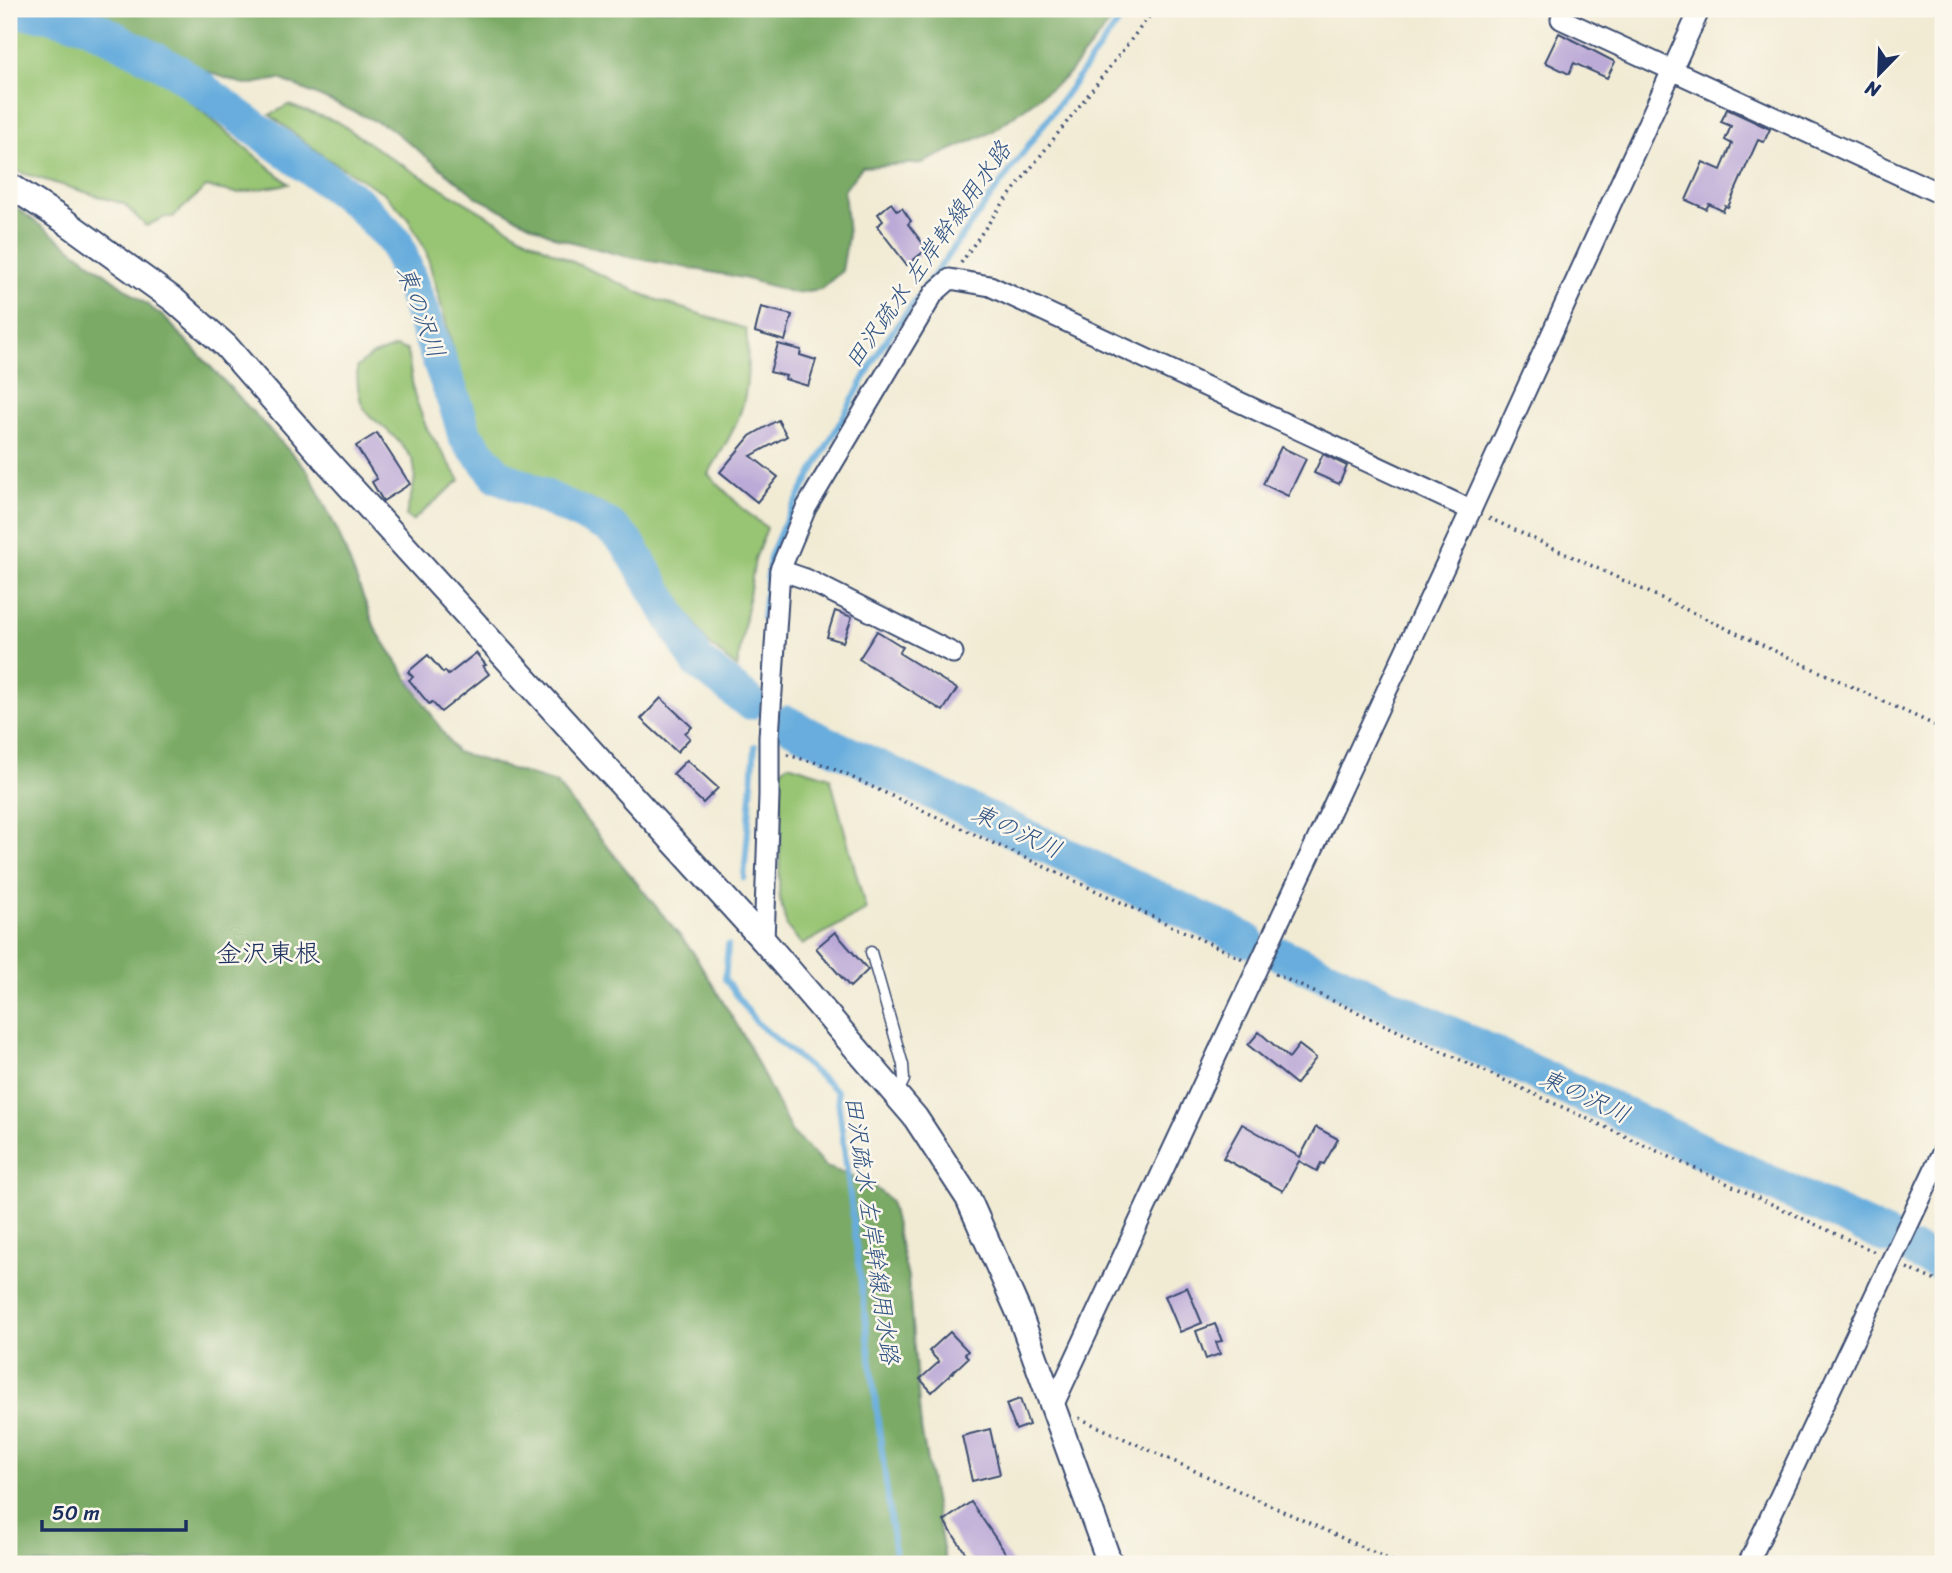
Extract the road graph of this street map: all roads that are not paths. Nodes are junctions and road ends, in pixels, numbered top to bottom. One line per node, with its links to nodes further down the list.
1 (1700, 9): 3 (street)
2 (1561, 19): 3 (street)
3 (1671, 69): 5 (street); 6 (street)
4 (9, 185): 9 (street)
5 (1943, 195)
6 (1471, 510): 7 (street); 13 (street)
7 (780, 570): 8 (street); 9 (street)
8 (953, 653)
9 (764, 942): 11 (street)
10 (872, 952): 11 (lane)
11 (897, 1095): 13 (street)
12 (1943, 1151): 15 (street)
13 (1052, 1406): 14 (street)
14 (1110, 1564)
15 (1748, 1564)

